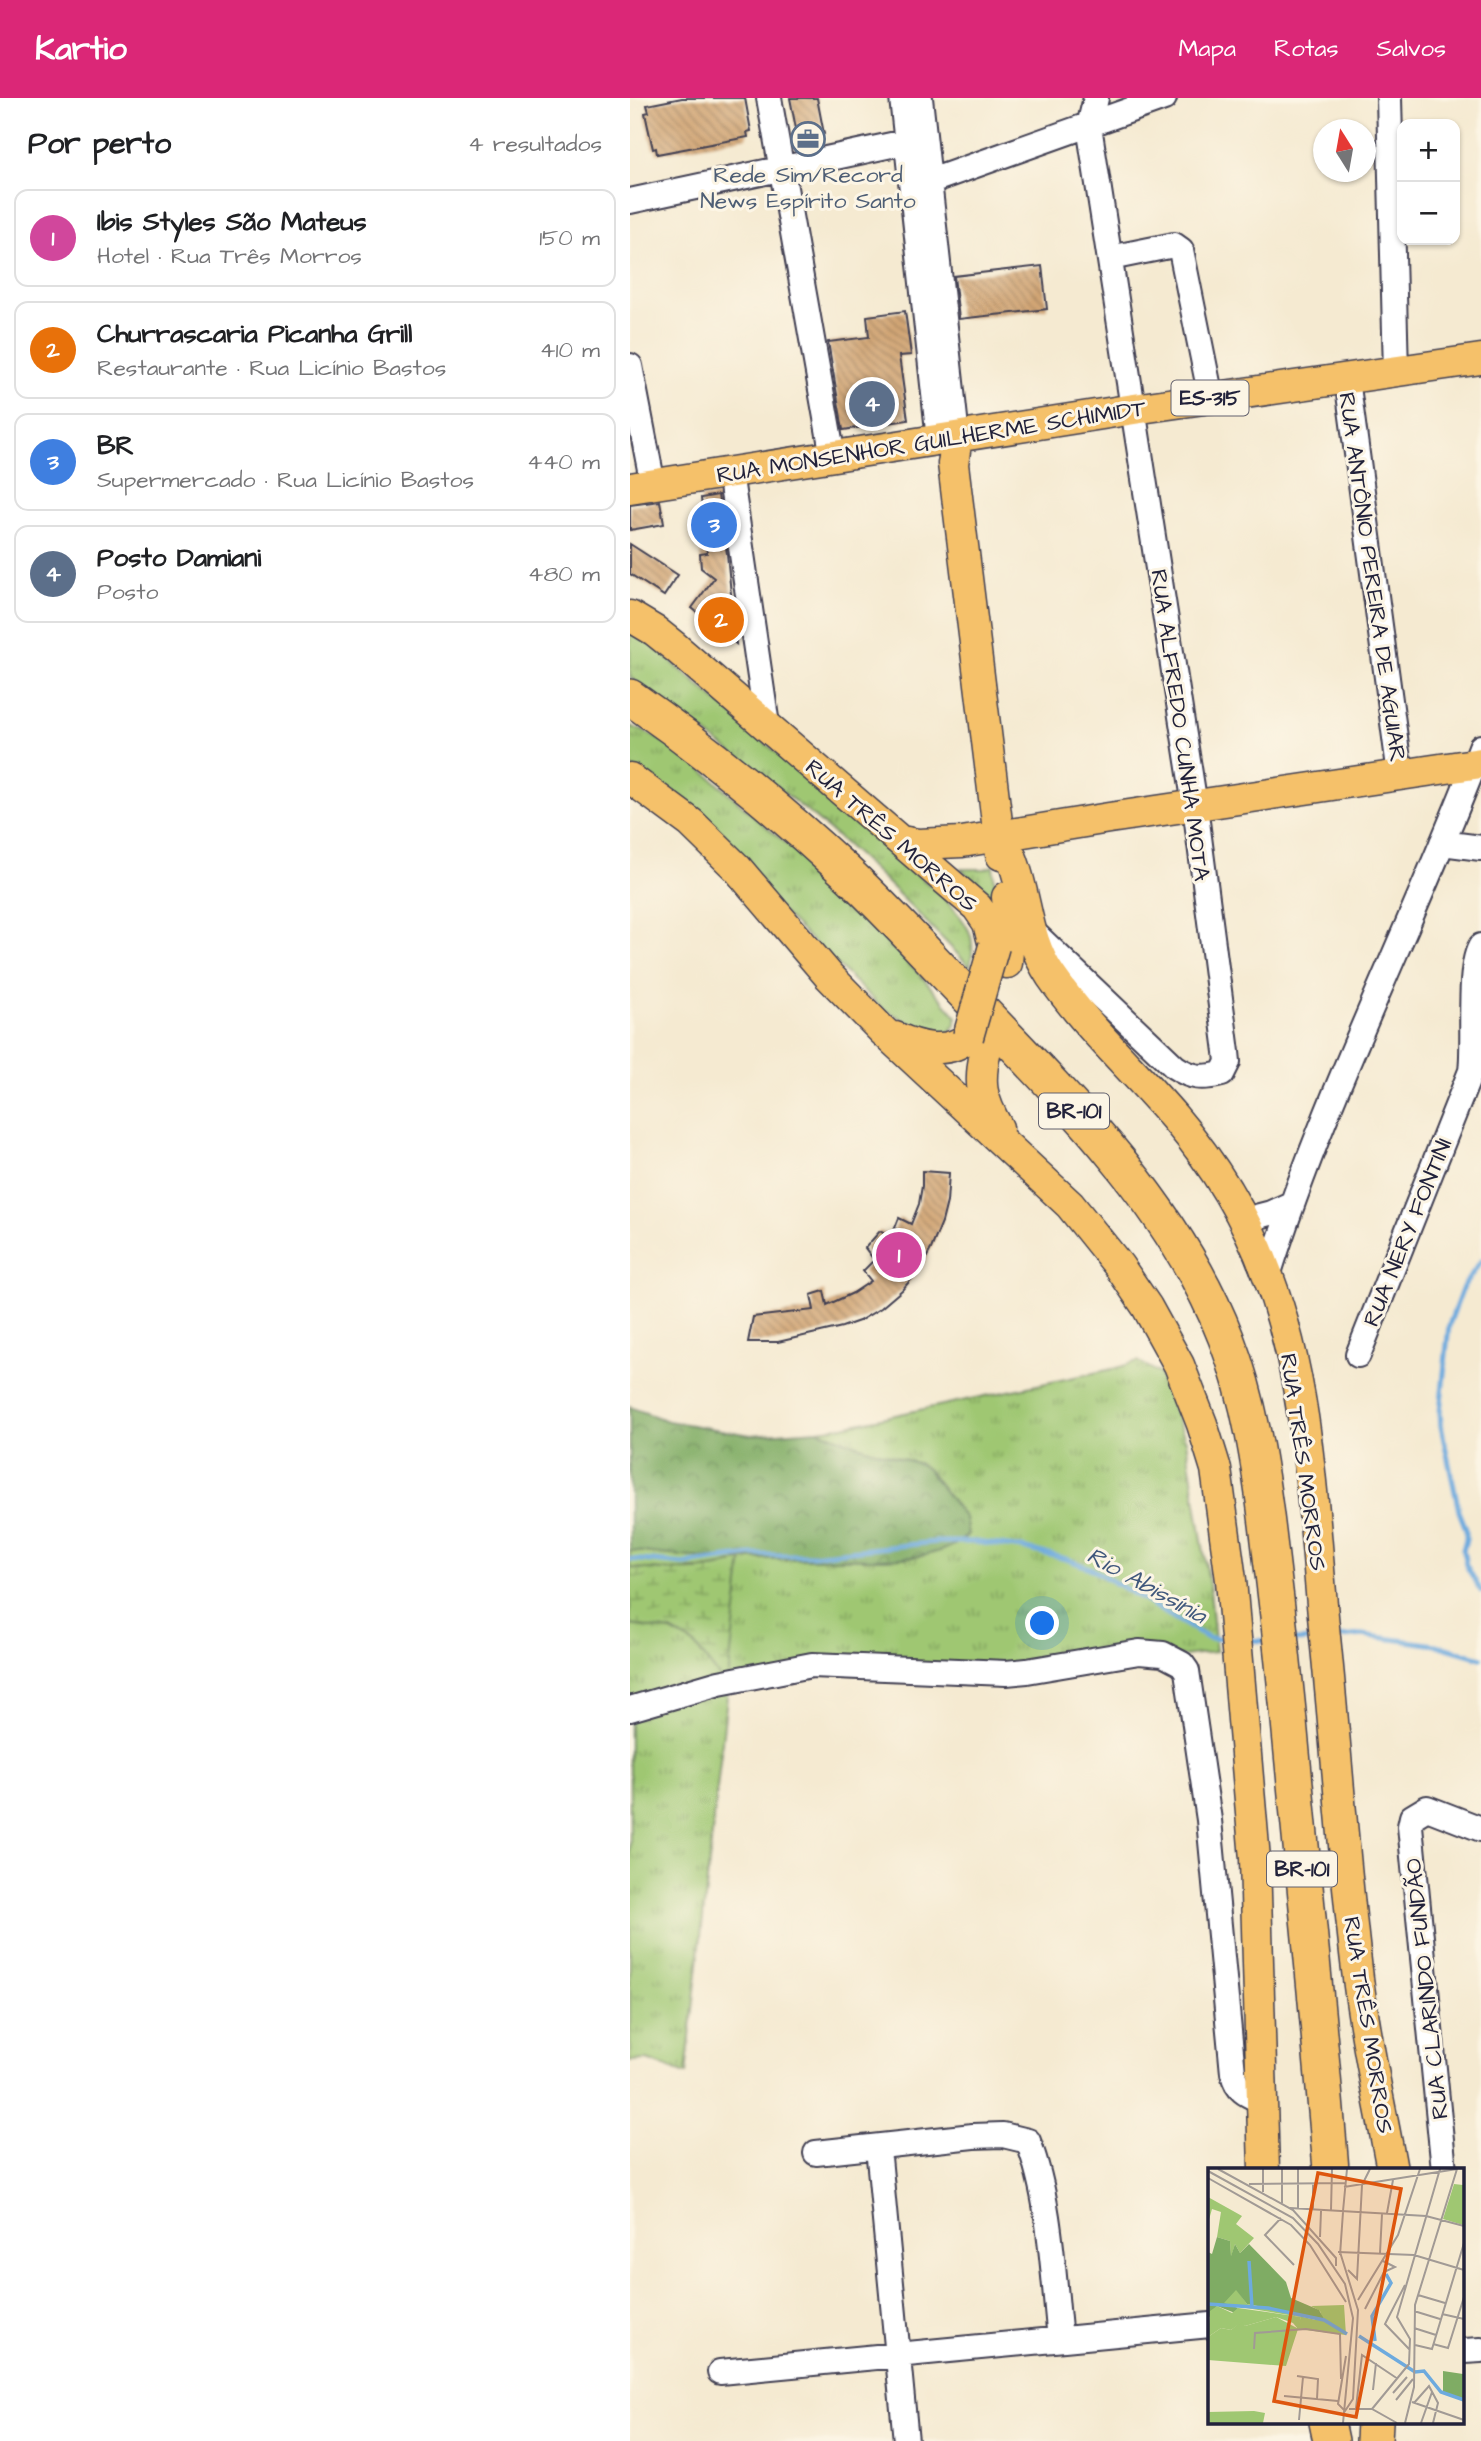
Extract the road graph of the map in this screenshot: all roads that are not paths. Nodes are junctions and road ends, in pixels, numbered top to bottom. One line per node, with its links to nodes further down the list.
1 (769, 98): 9 (street)
2 (902, 98): 8 (street)
3 (920, 98): 8 (street)
4 (1096, 98): 7 (street)
5 (1164, 98): 7 (street)
6 (1389, 98): 15 (street)
7 (1089, 126): 10 (street); 12 (street, RUA ALFREDO CUNHA MOTA)
8 (916, 140): 9 (street); 10 (street)
9 (783, 168): 11 (street); 20 (street)
10 (921, 185): 19 (street); 19 (street)
11 (630, 201)
12 (1110, 258): 17 (street); 18 (street, RUA ALFREDO CUNHA MOTA)
13 (1481, 359): 15 (main road, RUA MONSENHOR GUILHERME SCHIMIDT / ES-315)
14 (630, 366): 22 (street)
15 (1396, 372): 16 (main road, RUA MONSENHOR GUILHERME SCHIMIDT / ES-315)
16 (1347, 379): 17 (main road, RUA MONSENHOR GUILHERME SCHIMIDT / ES-315); 29 (street, RUA ANTÔNIO PEREIRA DE AGUIAR)
17 (1211, 398): 18 (main road, RUA MONSENHOR GUILHERME SCHIMIDT / ES-315)
18 (1134, 409): 19 (main road, RUA MONSENHOR GUILHERME SCHIMIDT / ES-315); 31 (street, RUA ALFREDO CUNHA MOTA)
19 (949, 447): 20 (main road, RUA MONSENHOR GUILHERME SCHIMIDT / ES-315); 32 (main road)
20 (833, 457): 21 (main road, RUA MONSENHOR GUILHERME SCHIMIDT / ES-315)
21 (730, 472): 22 (main road, RUA MONSENHOR GUILHERME SCHIMIDT / ES-315); 26 (street)
22 (642, 487)
23 (630, 616): 26 (main road, RUA TRÊS MORROS)
24 (630, 697): 27 (highway, BR-101)
25 (630, 716): 27 (highway)
26 (767, 725): 33 (main road, RUA TRÊS MORROS)
27 (676, 729): 51 (highway, BR-101)
28 (1479, 758): 29 (main road); 34 (street)
29 (1400, 775): 31 (main road)
30 (630, 778): 39 (main road)
31 (1195, 806): 32 (main road); 36 (street, RUA ALFREDO CUNHA MOTA)
32 (1000, 836): 33 (main road); 36 (main road, RUA TRÊS MORROS); 38 (main road)
33 (901, 841): 38 (main road, RUA TRÊS MORROS)
34 (1442, 843): 35 (street); 42 (street)
35 (1481, 848)
36 (1029, 929): 43 (main road, RUA TRÊS MORROS)
37 (1481, 946): 45 (street, RUA NERY FONTINI)
38 (1000, 955): 40 (main road)
39 (883, 1030): 40 (main road); 41 (main road)
40 (977, 1043): 41 (main road)
41 (1009, 1148): 48 (main road)
42 (1291, 1204): 43 (street); 44 (street)
43 (1244, 1220): 44 (main road, RUA TRÊS MORROS)
44 (1268, 1276): 53 (main road, RUA TRÊS MORROS)
45 (1358, 1354)
46 (630, 1709): 48 (street)
47 (1481, 1829): 54 (street, RUA CLARINDO FUNDÃO)
48 (1264, 2102): 52 (main road)
49 (878, 2147): 50 (street); 56 (street); 57 (street)
50 (816, 2153)
51 (1328, 2165)
52 (1264, 2168)
53 (1392, 2168)
54 (1444, 2168)
55 (1208, 2325): 56 (street)
56 (1060, 2339): 57 (street)
57 (898, 2355): 58 (street); 59 (street)
58 (720, 2372)
59 (906, 2441)

